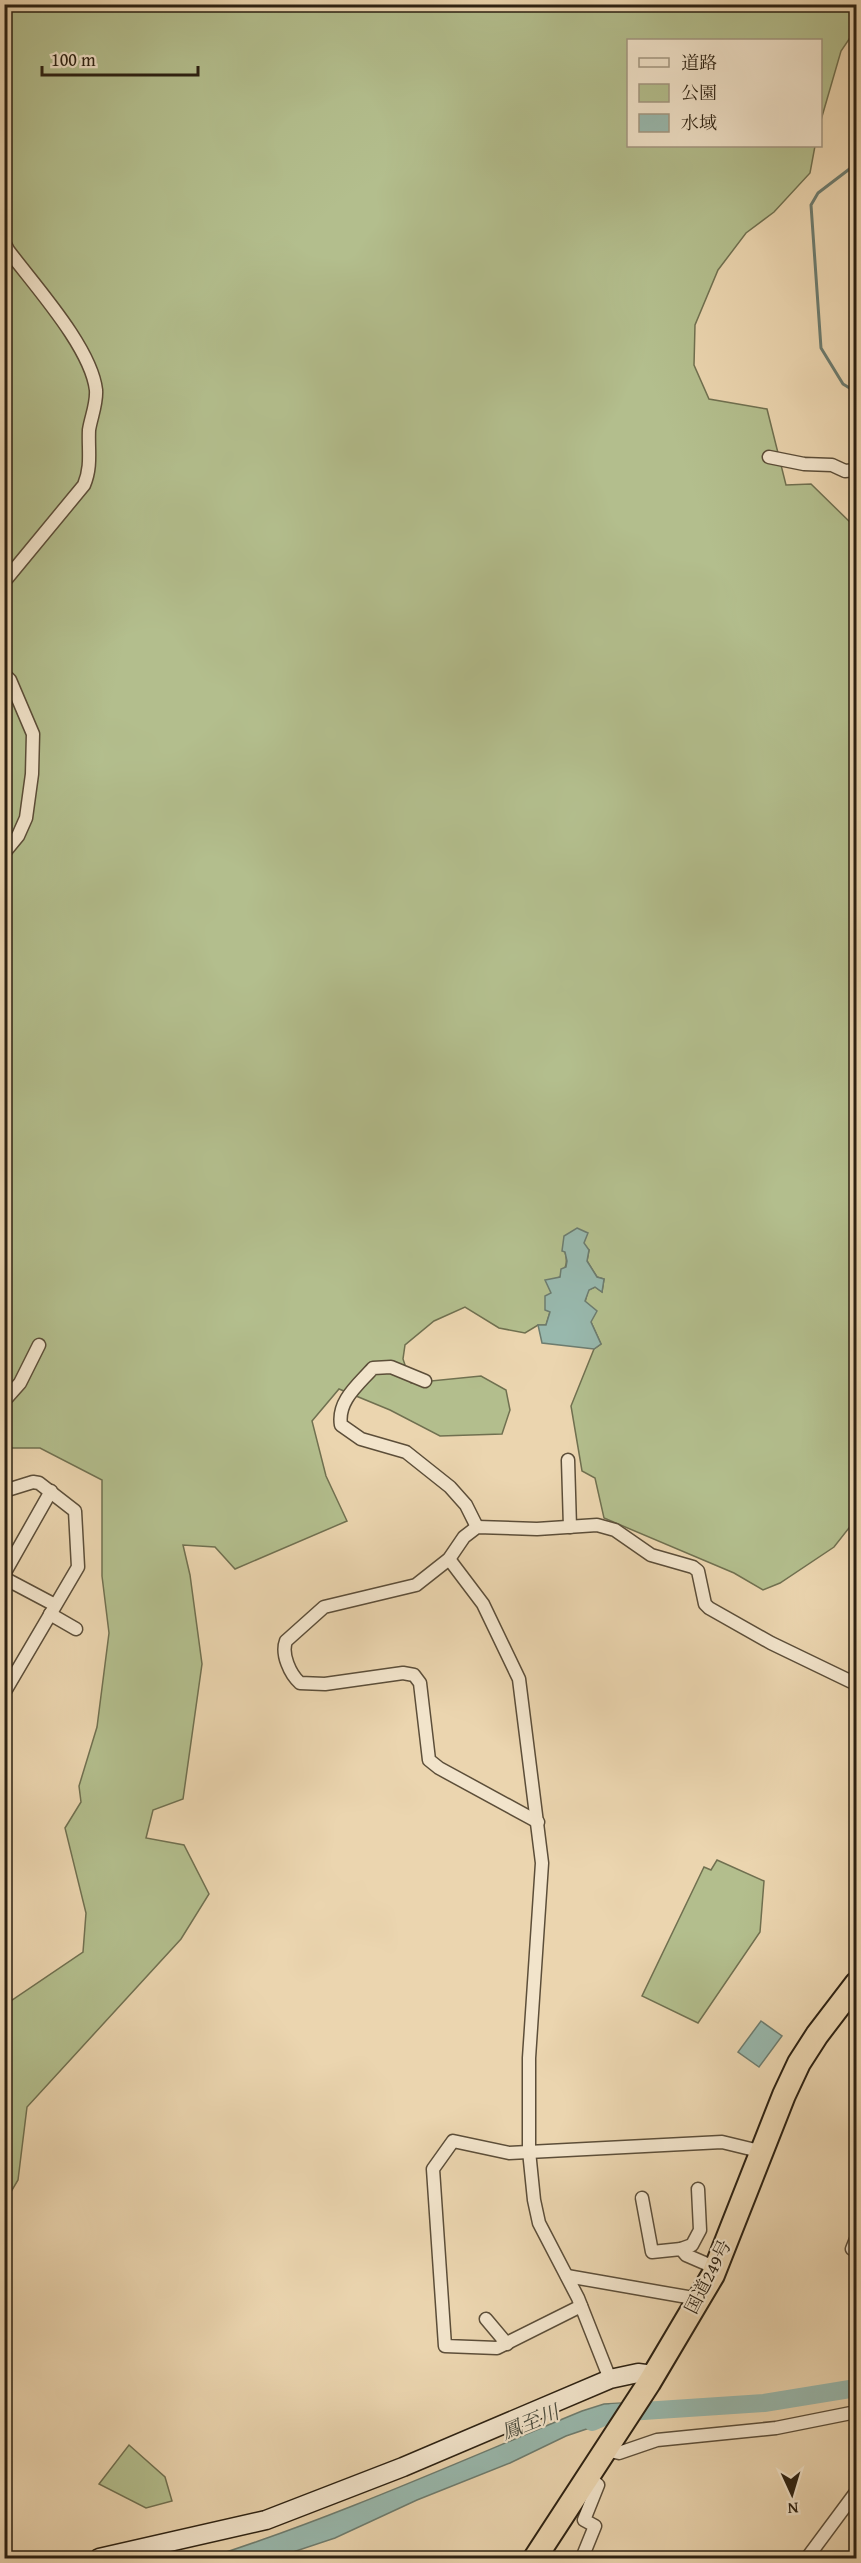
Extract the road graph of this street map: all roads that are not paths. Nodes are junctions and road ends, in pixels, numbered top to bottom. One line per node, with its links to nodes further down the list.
1 (4, 242): 4 (street)
2 (770, 457): 3 (street)
3 (856, 470)
4 (4, 582)
5 (4, 674): 6 (street)
6 (4, 853)
7 (39, 1345): 9 (street)
8 (425, 1381): 13 (street)
9 (4, 1401)
10 (568, 1460): 14 (street)
11 (4, 1491): 12 (street)
12 (51, 1491): 16 (street); 17 (street)
13 (477, 1527): 14 (street); 15 (street)
14 (570, 1527): 19 (street)
15 (449, 1559): 21 (street); 21 (street)
16 (4, 1576): 17 (street)
17 (52, 1610): 18 (street); 20 (street)
18 (76, 1629)
19 (856, 1684)
20 (5, 1691)
21 (538, 1822): 23 (street)
22 (856, 1984): 24 (highway, 国道249号)
23 (529, 2151): 24 (street); 29 (street); 33 (street)
24 (763, 2152): 28 (highway, 国道249号)
25 (698, 2189): 27 (street)
26 (642, 2198): 27 (street)
27 (681, 2249): 28 (street)
28 (716, 2268): 30 (highway, 国道249号)
29 (567, 2276): 30 (street); 31 (street)
30 (699, 2299): 35 (highway, 国道249号)
31 (581, 2306): 33 (street); 34 (street)
32 (486, 2319): 33 (street)
33 (507, 2344)
34 (610, 2379): 35 (street); 40 (street)
35 (651, 2379): 37 (highway, 国道249号)
36 (856, 2412): 37 (street)
37 (607, 2447): 38 (highway, 国道249号)
38 (587, 2476): 41 (highway, 国道249号); 42 (street)
39 (856, 2492): 43 (street)
40 (99, 2559)
41 (535, 2559)
42 (582, 2559)
43 (807, 2559)

